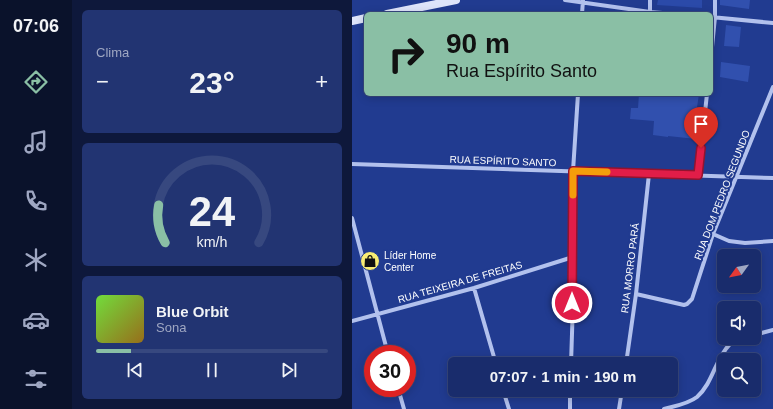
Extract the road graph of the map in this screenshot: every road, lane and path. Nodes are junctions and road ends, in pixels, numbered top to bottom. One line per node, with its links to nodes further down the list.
1 (456, 0): 6 (main road)
2 (565, 0): 5 (street)
3 (650, 0): 8 (street)
4 (715, 0): 9 (street)
5 (583, 1): 7 (street); 8 (street)
6 (397, 12)
7 (582, 12)
8 (650, 12)
9 (713, 17): 12 (street)
10 (364, 18): 11 (main road)
11 (352, 21)
12 (773, 23)
13 (773, 88): 20 (street, RUA DOM PEDRO SEGUNDO)
14 (578, 96): 17 (street)
15 (707, 96): 19 (street)
16 (352, 164): 17 (street, RUA ESPÍRITO SANTO)
17 (573, 171): 18 (street, RUA ESPÍRITO SANTO); 25 (street)
18 (649, 174): 19 (street, RUA ESPÍRITO SANTO); 27 (street, RUA MORRO PARÁ)
19 (698, 175): 20 (street, RUA ESPÍRITO SANTO)
20 (737, 177): 21 (street, RUA ESPÍRITO SANTO); 23 (street, RUA DOM PEDRO SEGUNDO)
21 (773, 178)
22 (352, 218): 28 (street)
23 (713, 234): 24 (street); 27 (street, RUA DOM PEDRO SEGUNDO)
24 (773, 241)
25 (573, 257): 26 (street, RUA TEIXEIRA DE FREITAS); 35 (street)
26 (474, 288): 28 (street, RUA TEIXEIRA DE FREITAS); 34 (street)
27 (636, 294): 36 (street, RUA MORRO PARÁ)
28 (378, 314): 29 (street, RUA TEIXEIRA DE FREITAS); 32 (street)
29 (352, 321)
30 (773, 330): 31 (street)
31 (761, 333)
32 (386, 345)
33 (729, 345): 45 (street)
34 (494, 357)
35 (571, 357)
36 (627, 357)
37 (401, 397): 41 (street)
38 (505, 397): 42 (street)
39 (570, 397): 43 (street)
40 (621, 397): 44 (street)
41 (404, 409)
42 (509, 409)
43 (570, 409)
44 (619, 409)
45 (664, 409)

